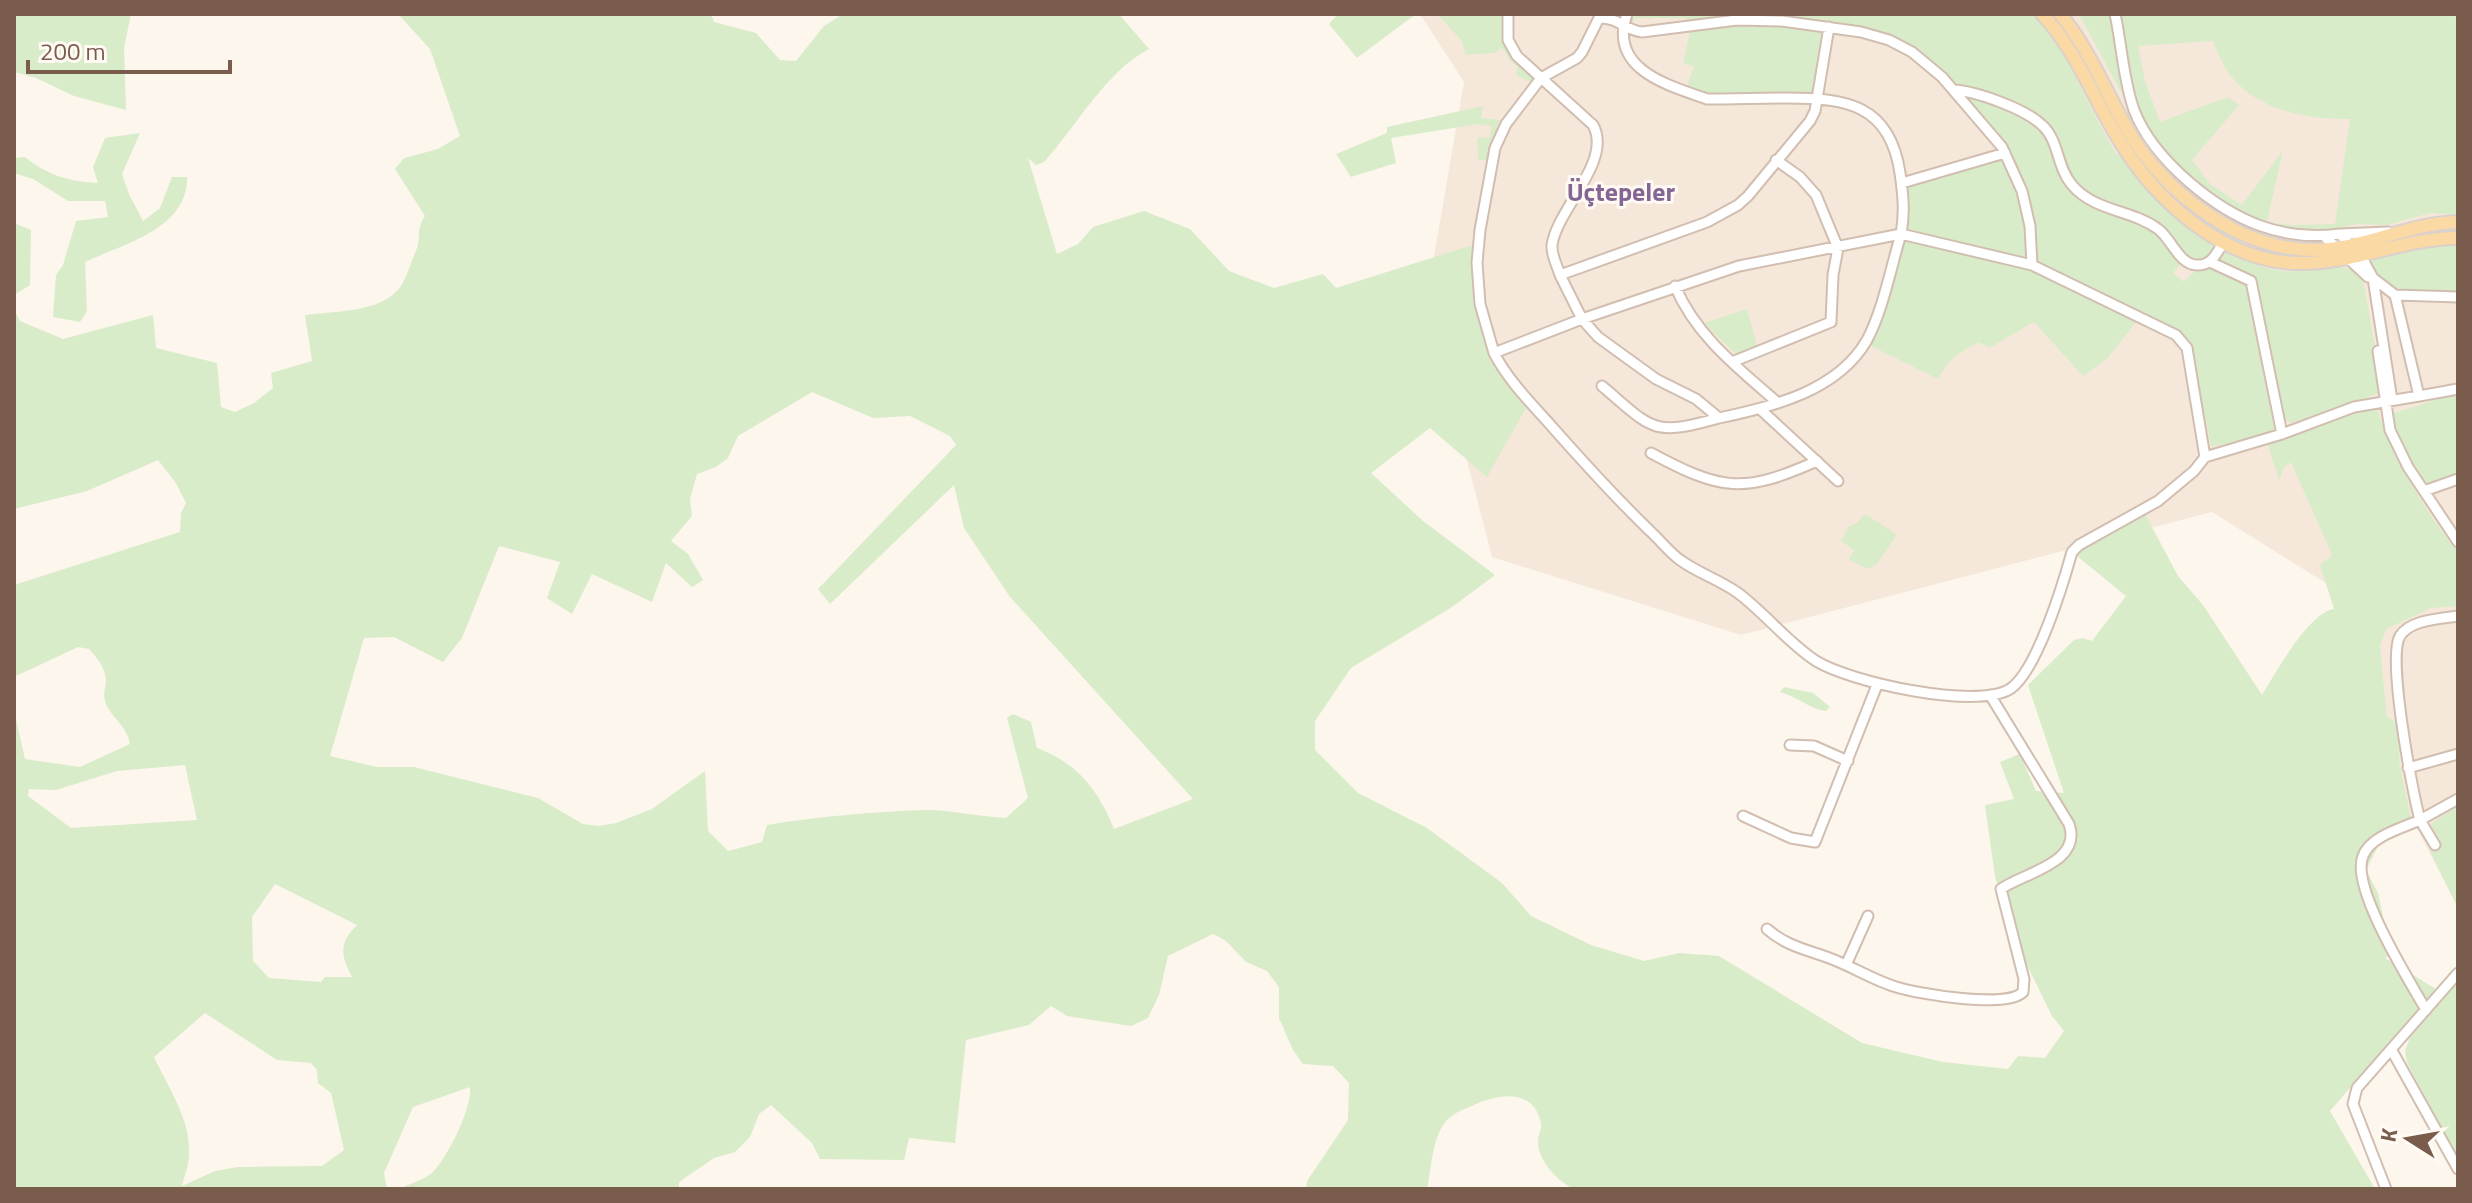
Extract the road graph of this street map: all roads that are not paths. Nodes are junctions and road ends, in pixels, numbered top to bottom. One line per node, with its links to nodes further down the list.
1 (1508, 14): 9 (street)
2 (1627, 14): 7 (street)
3 (2042, 14): 21 (main road)
4 (2060, 14): 23 (main road)
5 (2115, 14): 19 (street)
6 (1600, 16): 7 (street); 9 (street)
7 (1623, 26): 8 (street); 11 (street)
8 (1829, 27): 10 (street); 11 (street)
9 (1541, 78): 26 (street); 32 (street)
10 (1953, 90): 12 (street); 24 (street)
11 (1818, 98): 13 (street); 14 (street)
12 (2005, 153): 14 (street); 25 (street)
13 (1776, 160): 22 (street); 26 (street)
14 (1902, 183): 17 (street)
15 (2458, 222): 16 (main road)
16 (2399, 231): 18 (street); 23 (main road)
17 (1901, 234): 22 (street); 25 (street); 38 (street)
18 (2340, 234): 19 (street); 23 (street)
19 (2324, 236): 23 (street)
20 (2458, 238): 23 (main road)
21 (2223, 243): 23 (main road); 24 (street)
22 (1838, 248): 28 (street); 33 (street)
23 (2349, 252): 27 (street); 37 (street)
24 (2210, 262): 41 (street)
25 (2032, 265): 43 (street)
26 (1560, 275): 31 (street)
27 (2373, 278): 29 (street); 37 (street)
28 (1675, 286): 31 (street); 33 (street)
29 (2395, 295): 30 (street); 36 (street)
30 (2458, 297)
31 (1582, 319): 32 (street); 40 (street)
32 (1494, 353): 50 (street)
33 (1732, 362): 38 (street)
34 (1602, 386): 40 (street)
35 (2458, 389): 36 (street)
36 (2419, 396): 37 (street)
37 (2388, 401): 41 (street); 47 (street)
38 (1778, 403): 39 (street)
39 (1760, 409): 40 (street); 44 (street)
40 (1719, 418)
41 (2282, 434): 43 (street)
42 (1651, 453): 44 (street)
43 (2205, 457): 51 (street)
44 (1817, 461): 46 (street)
45 (2458, 479): 47 (street)
46 (1838, 481)
47 (2424, 491): 48 (street)
48 (2458, 542)
49 (2458, 616): 55 (street)
50 (1877, 685): 51 (street); 54 (street)
51 (1990, 695): 62 (street)
52 (1790, 745): 54 (street)
53 (2458, 754): 55 (street)
54 (1848, 761): 57 (street)
55 (2408, 768): 58 (street)
56 (2458, 799): 58 (street)
57 (1743, 816)
58 (2420, 820): 59 (street); 64 (street)
59 (2435, 845)
60 (1868, 916): 62 (street)
61 (1767, 929): 62 (street)
62 (1846, 965)
63 (2458, 973): 64 (street)
64 (2426, 1010): 65 (street)
65 (2391, 1049): 66 (street); 67 (street)
66 (2458, 1169)
67 (2386, 1189)

